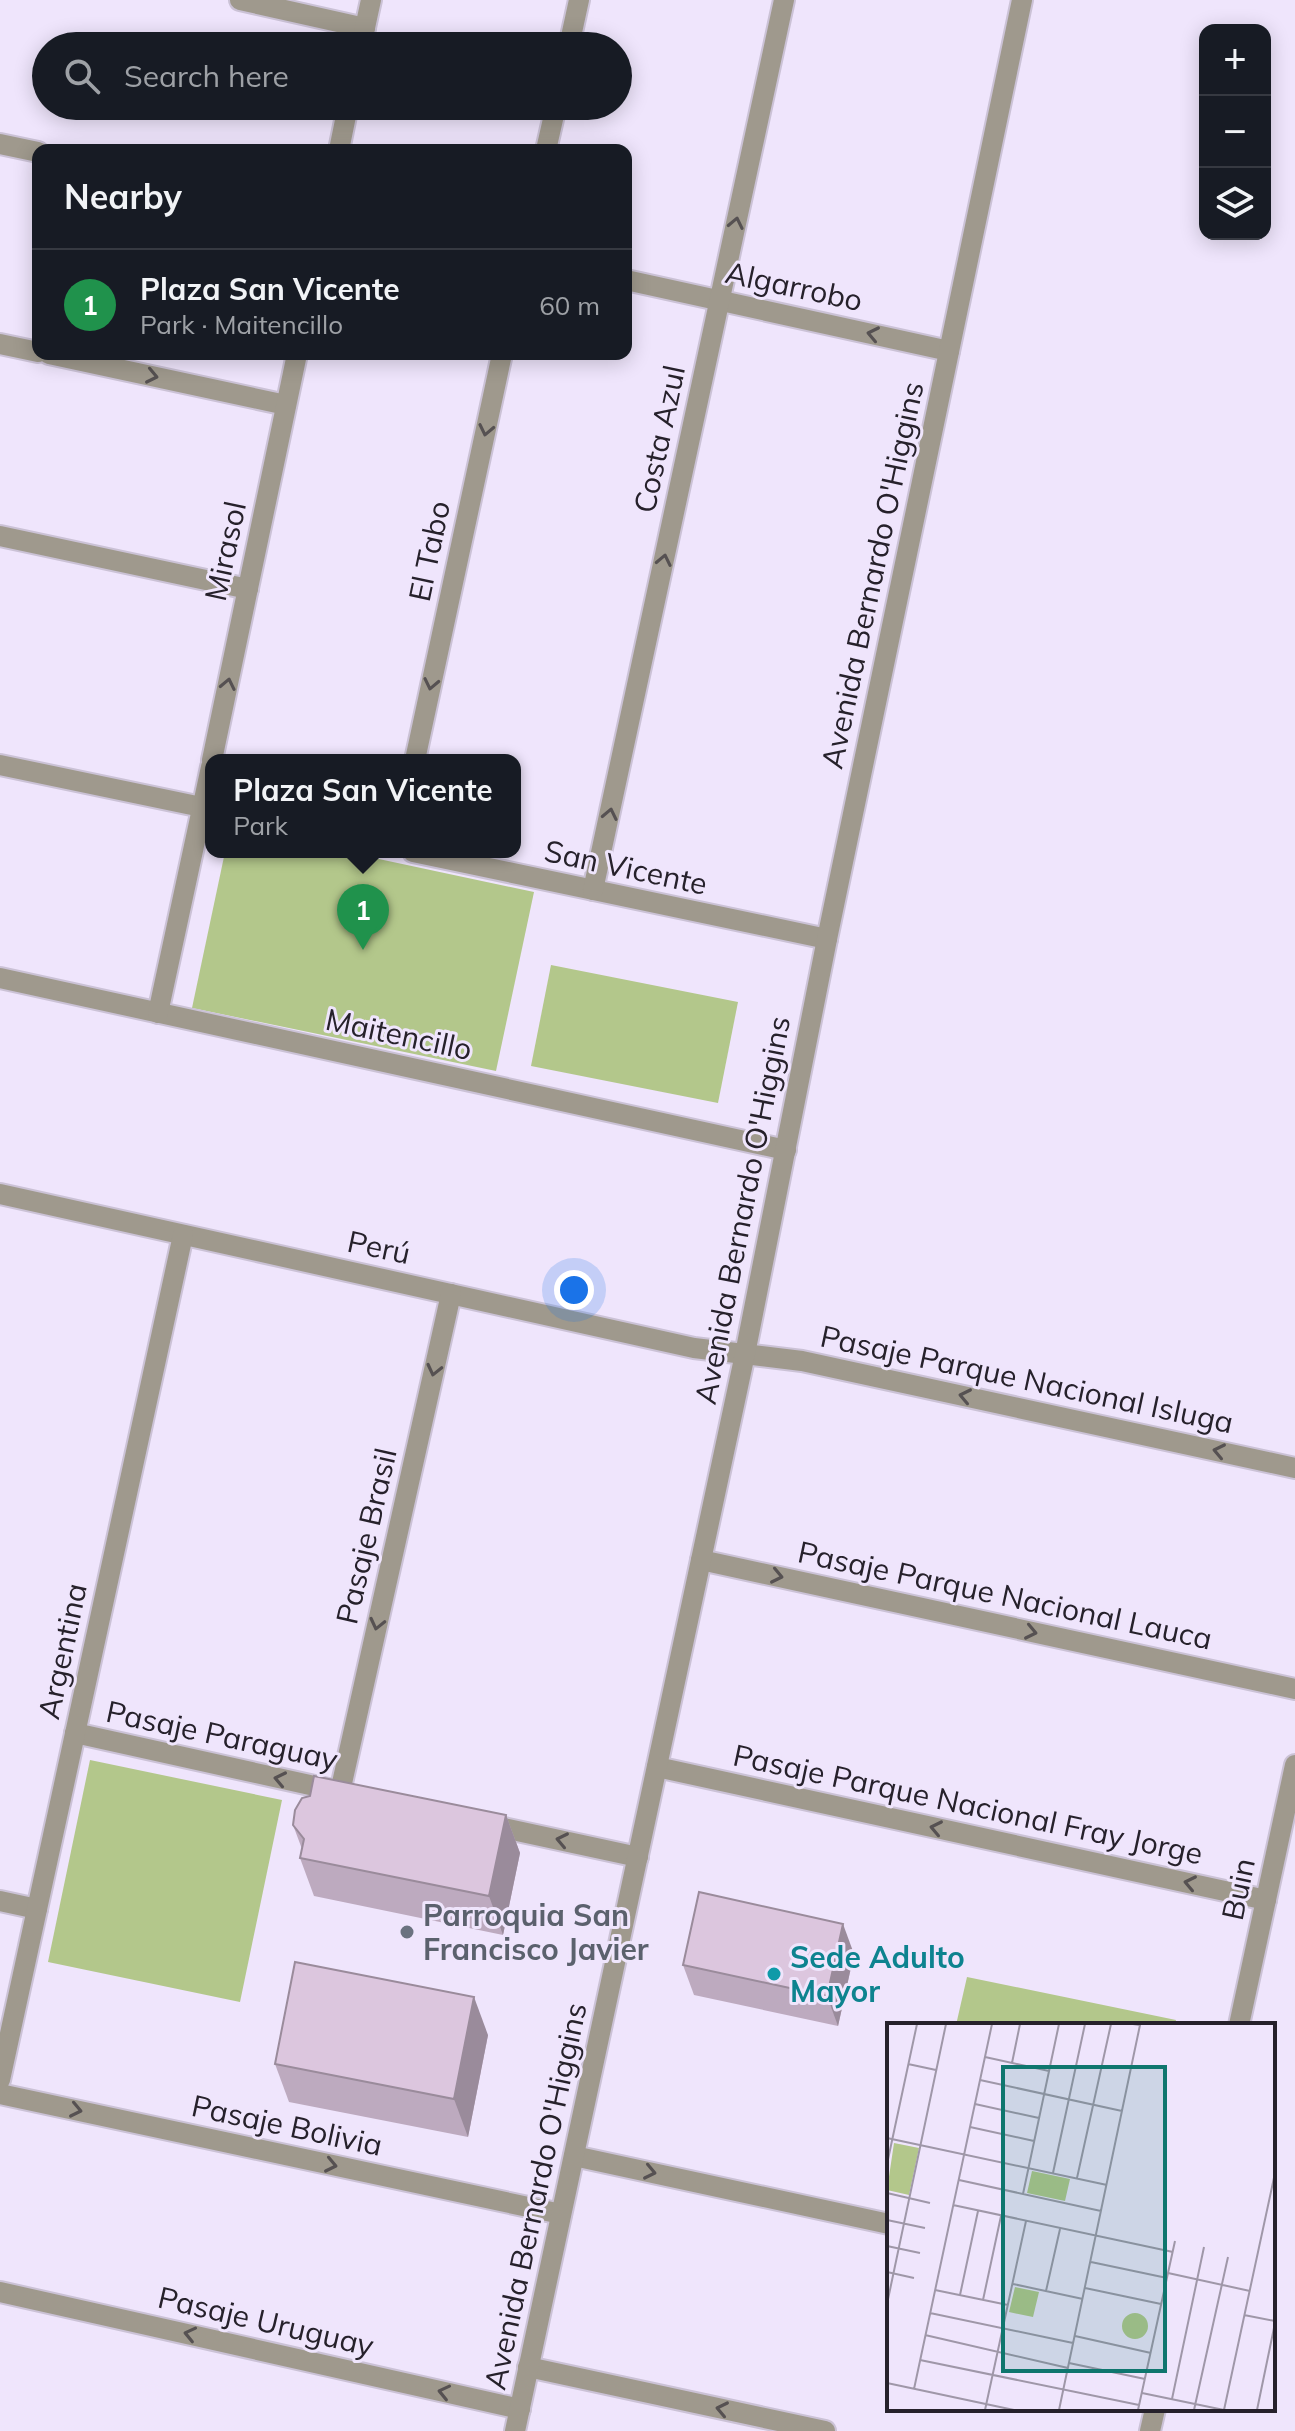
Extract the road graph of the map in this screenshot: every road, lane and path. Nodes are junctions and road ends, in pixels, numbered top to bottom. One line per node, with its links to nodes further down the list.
1 (240, 0): 6 (street)
2 (371, 0): 7 (street)
3 (579, 0): 8 (street)
4 (784, 0): 16 (street, Costa Azul, one-way to 4)
5 (1022, 0): 19 (street, Avenida Bernardo O'Higgins)
6 (346, 32)
7 (364, 32)
8 (572, 32)
9 (345, 120): 12 (street)
10 (553, 120): 13 (street)
11 (0, 144): 14 (street)
12 (340, 144)
13 (547, 144)
14 (32, 151)
15 (632, 281): 16 (street, Algarrobo)
16 (720, 300): 19 (street, Algarrobo, one-way to 16); 32 (street, Costa Azul, one-way to 16)
17 (0, 344): 18 (street)
18 (32, 351)
19 (949, 351): 33 (street, Avenida Bernardo O'Higgins)
20 (77, 360): 23 (street, one-way to 23)
21 (296, 360): 23 (street, Mirasol)
22 (501, 360): 27 (street, El Tabo, one-way to 27)
23 (286, 405): 25 (street, Mirasol)
24 (0, 536): 25 (street)
25 (248, 589): 26 (street, Mirasol, one-way to 25)
26 (213, 754)
27 (416, 754)
28 (0, 765): 29 (street)
29 (205, 808)
30 (205, 816): 35 (street)
31 (441, 858): 32 (street, San Vicente)
32 (593, 890): 33 (street, San Vicente)
33 (827, 939): 36 (street, Avenida Bernardo O'Higgins)
34 (0, 978): 35 (street, Maitencillo)
35 (158, 1013): 36 (street, Maitencillo)
36 (786, 1150): 40 (street, Avenida Bernardo O'Higgins)
37 (0, 1194): 38 (street, Perú)
38 (183, 1235): 39 (street, Perú); 44 (street, Argentina)
39 (451, 1294): 40 (street, Perú); 47 (street, Pasaje Brasil, one-way to 47)
40 (745, 1354): 41 (street, Pasaje Parque Nacional Isluga, one-way to 40); 42 (street, Avenida Bernardo O'Higgins)
41 (1295, 1468)
42 (701, 1560): 43 (street, Pasaje Parque Nacional Lauca, one-way to 43); 46 (street, Avenida Bernardo O'Higgins)
43 (1295, 1689)
44 (75, 1733): 47 (street, Pasaje Paraguay, one-way to 44); 52 (street, Argentina)
45 (1295, 1765): 50 (street, Buin)
46 (657, 1767): 49 (street, Avenida Bernardo O'Higgins); 50 (street, Pasaje Parque Nacional Fray Jorge, one-way to 46)
47 (348, 1794)
48 (463, 1819): 49 (street, one-way to 48)
49 (638, 1857): 56 (street, Avenida Bernardo O'Higgins)
50 (1266, 1900): 53 (street, Buin)
51 (0, 1901): 52 (street)
52 (37, 1909): 54 (street, Argentina)
53 (1239, 2023)
54 (0, 2080)
55 (0, 2094): 57 (street, Pasaje Bolivia, one-way to 57)
56 (574, 2156): 57 (street, Avenida Bernardo O'Higgins); 58 (street, one-way to 58)
57 (561, 2214): 60 (street, Avenida Bernardo O'Higgins)
58 (887, 2224)
59 (0, 2292): 61 (street, Pasaje Uruguay, one-way to 59)
60 (528, 2367): 61 (street, Avenida Bernardo O'Higgins); 64 (street, one-way to 60)
61 (520, 2409): 63 (street, Avenida Bernardo O'Higgins)
62 (1155, 2411): 65 (street)
63 (515, 2431)
64 (825, 2431)
65 (1150, 2431)

